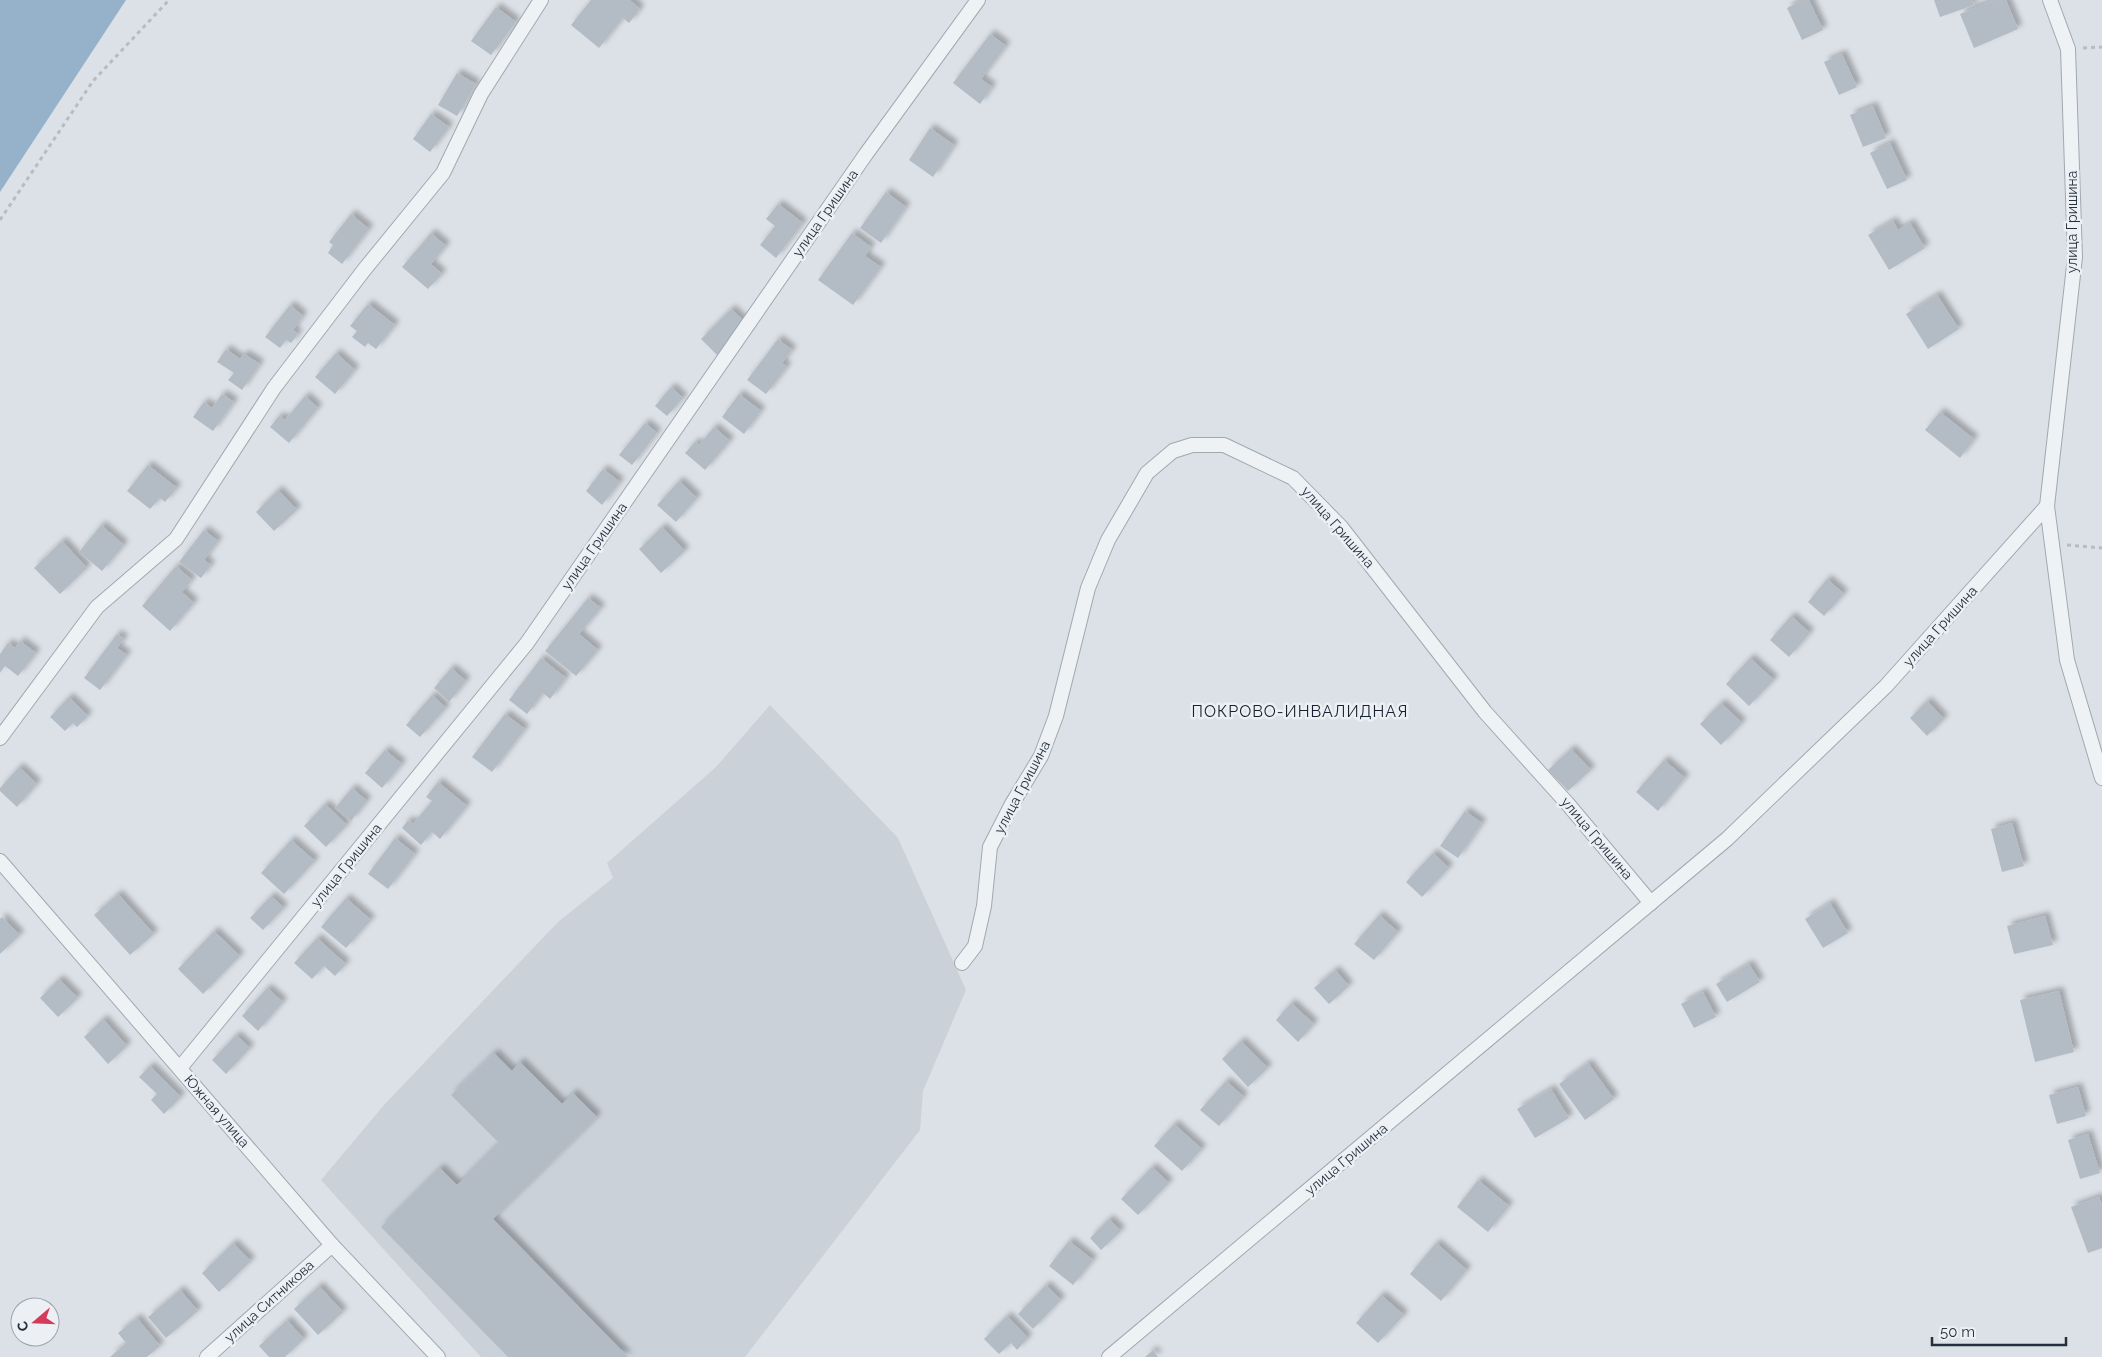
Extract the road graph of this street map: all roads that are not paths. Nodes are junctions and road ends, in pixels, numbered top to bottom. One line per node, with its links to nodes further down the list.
1 (541, 0): 5 (street)
2 (978, 0): 10 (street, улица Гришина)
3 (2050, 0): 4 (street, улица Гришина)
4 (2047, 506): 6 (street, улица Гришина); 8 (street, улица Гришина)
5 (0, 738)
6 (2102, 778)
7 (0, 861): 10 (street, Южная улица)
8 (1651, 903): 9 (street, улица Гришина); 14 (street, улица Гришина)
9 (962, 963)
10 (180, 1068): 11 (street, Южная улица)
11 (332, 1245): 12 (street, улица Ситникова); 13 (street, Южная улица)
12 (207, 1357)
13 (438, 1357)
14 (1109, 1357)

